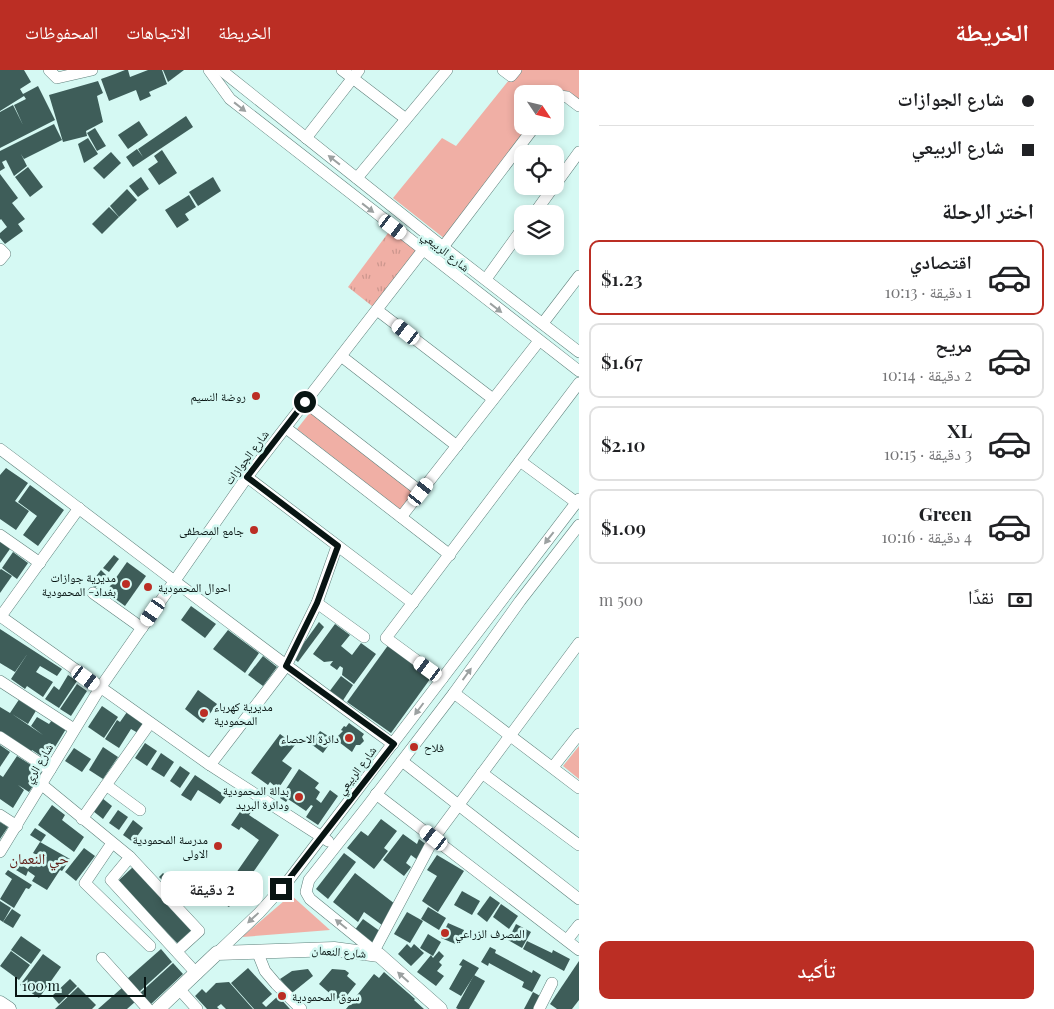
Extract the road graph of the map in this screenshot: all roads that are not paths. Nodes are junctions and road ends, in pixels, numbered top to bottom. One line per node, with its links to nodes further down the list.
1 (49, 70): 2 (street)
2 (92, 70)
3 (209, 70): 11 (street, شارع الربيعي)
4 (221, 70): 10 (street, شارع الربيعي)
5 (342, 70): 9 (street)
6 (447, 70): 14 (street)
7 (503, 70): 8 (street)
8 (516, 70)
9 (356, 74): 14 (street); 16 (street)
10 (236, 82): 11 (street); 16 (street, شارع الربيعي)
11 (226, 94): 23 (street, شارع الربيعي, one-way to 23)
12 (564, 97): 13 (street)
13 (579, 106)
14 (406, 119): 19 (street)
15 (528, 135): 21 (street)
16 (306, 138): 19 (street, شارع الربيعي, one-way to 16)
17 (579, 152): 18 (street)
18 (564, 172)
19 (357, 178): 21 (street, شارع الربيعي)
20 (514, 240): 27 (street)
21 (443, 247): 23 (street, شارع الجوازات); 25 (street); 27 (street, شارع الربيعي)
22 (0, 249): 24 (street)
23 (424, 251): 25 (street, شارع الربيعي); 28 (street, شارع الجوازات)
24 (0, 260)
25 (442, 266): 30 (street, شارع الربيعي, one-way to 30)
26 (579, 276): 29 (street)
27 (486, 279): 29 (street, شارع الربيعي)
28 (377, 310): 32 (street, شارع الجوازات); 35 (street)
29 (543, 324): 31 (street, شارع الربيعي)
30 (539, 341): 33 (street, شارع الربيعي); 35 (street)
31 (579, 352)
32 (341, 356): 36 (street, شارع الجوازات); 38 (street)
33 (579, 371)
34 (579, 383): 40 (street)
35 (493, 400): 38 (street)
36 (305, 402): 37 (street, شارع الجوازات); 42 (street)
37 (286, 428): 41 (street, شارع الجوازات); 45 (street)
38 (457, 446): 42 (street)
39 (0, 449): 44 (street)
40 (520, 461): 43 (street); 49 (street)
41 (247, 477): 48 (street); 51 (street, شارع الجوازات)
42 (421, 492): 45 (street)
43 (578, 501): 52 (street, شارع الربيعي, one-way to 52)
44 (79, 508): 50 (street); 51 (street)
45 (401, 517): 49 (street)
46 (579, 525): 53 (street)
47 (0, 535): 50 (street)
48 (338, 546): 56 (street); 57 (street)
49 (450, 554): 57 (street)
50 (40, 562): 59 (street)
51 (175, 580): 60 (street, شارع الجوازات); 63 (street)
52 (517, 580): 53 (street); 55 (street, شارع الربيعي)
53 (528, 591): 58 (street)
54 (93, 593): 60 (street)
55 (503, 599): 58 (street); 64 (street, شارع الربيعي)
56 (317, 603): 61 (street); 63 (street)
57 (413, 603): 64 (street)
58 (514, 608): 67 (street, one-way to 58)
59 (1, 616): 66 (street)
60 (142, 628): 66 (street, شارع الجوازات)
61 (364, 637)
62 (579, 643): 71 (street)
63 (286, 666): 73 (street); 75 (street)
64 (442, 679): 73 (street, شارع الربيعي, one-way to 73)
65 (0, 681): 69 (street)
66 (100, 688): 68 (street); 69 (street, شارع الري)
67 (454, 693): 71 (street); 74 (street)
68 (150, 723): 75 (street); 80 (street)
69 (74, 729): 77 (street, شارع الري)
70 (579, 734): 76 (street)
71 (510, 735): 76 (street); 78 (street)
72 (0, 737): 77 (street)
73 (394, 744): 88 (street, شارع الربيعي)
74 (402, 761): 82 (street); 83 (street)
75 (210, 765): 88 (street)
76 (553, 767): 81 (street)
77 (50, 770): 79 (street, شارع الري)
78 (482, 773): 83 (street); 90 (street)
79 (41, 784): 86 (street); 87 (street, شارع الري)
80 (106, 785): 84 (street); 86 (street)
81 (579, 788)
82 (376, 794): 89 (street); 92 (street)
83 (458, 805): 89 (street); 95 (street)
84 (140, 810)
85 (0, 815): 87 (street)
86 (82, 819): 91 (street)
87 (17, 826): 93 (street, شارع الري)
88 (322, 837): 92 (street); 102 (street, شارع الربيعي, one-way to 102)
89 (434, 838): 97 (street); 103 (street)
90 (579, 845)
91 (115, 846): 94 (street); 98 (street)
92 (335, 846): 103 (street, one-way to 92)
93 (0, 852)
94 (130, 857): 100 (street); 100 (street)
95 (579, 900)
96 (579, 925): 97 (street)
97 (567, 940): 99 (street)
98 (150, 946)
99 (579, 950)
100 (177, 951): 105 (street)
101 (257, 951): 102 (main road, شارع النعمان); 103 (main road, شارع النعمان); 114 (street)
102 (217, 953): 105 (main road)
103 (377, 953): 109 (main road, شارع النعمان, one-way to 103)
104 (102, 958): 111 (street)
105 (197, 974): 107 (main road)
106 (552, 984): 115 (street)
107 (180, 990): 112 (main road); 113 (street)
108 (0, 1003): 110 (main road)
109 (437, 1008)
110 (9, 1009)
111 (148, 1009)
112 (158, 1009)
113 (197, 1009)
114 (301, 1009)
115 (540, 1009)

